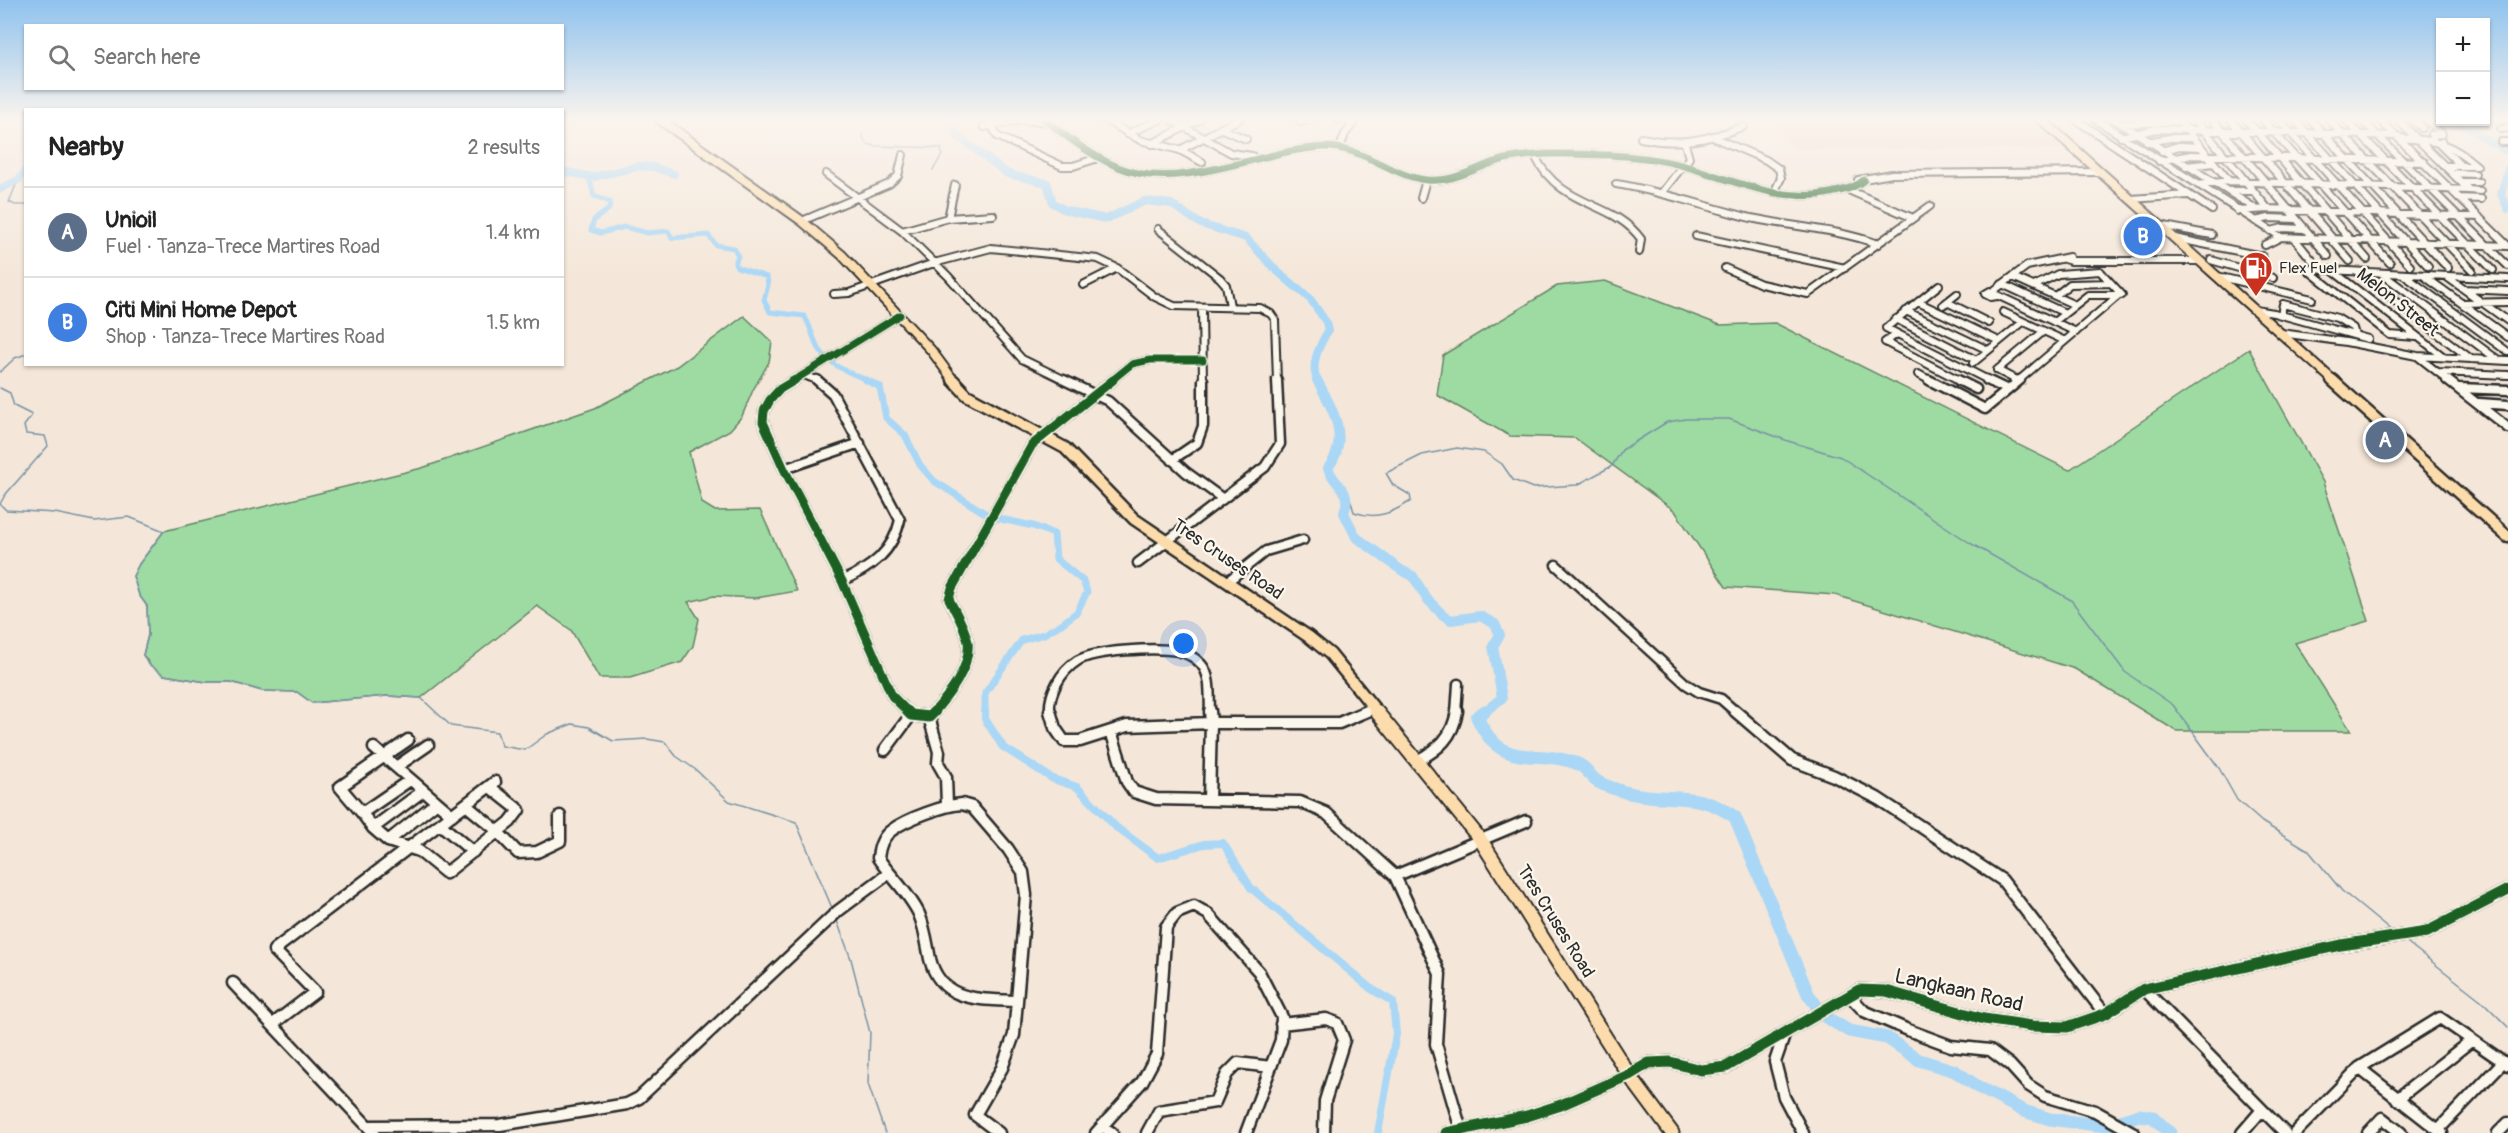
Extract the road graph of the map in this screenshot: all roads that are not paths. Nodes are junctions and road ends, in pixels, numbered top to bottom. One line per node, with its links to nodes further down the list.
1 (733, 172): 90 (main road, Tres Cruses Road)
2 (899, 172): 61 (street)
3 (1128, 172): 4 (street)
4 (1192, 172)
5 (1401, 172): 33 (street)
6 (1469, 172): 33 (street)
7 (1542, 172): 115 (street)
8 (1679, 172): 57 (street)
9 (1704, 172): 59 (street)
10 (1781, 172): 59 (street)
11 (2153, 172): 60 (street)
12 (2177, 172): 44 (street)
13 (2196, 172): 31 (street)
14 (2214, 172): 31 (street)
15 (2221, 172): 34 (street)
16 (2237, 172): 35 (street)
17 (2256, 172): 39 (street)
18 (2275, 172): 40 (street)
19 (2292, 172): 42 (street)
20 (2308, 172): 45 (street)
21 (2326, 172): 46 (street)
22 (2342, 172): 47 (street)
23 (2359, 172): 48 (street)
24 (2378, 172): 49 (street)
25 (2397, 172): 50 (street)
26 (2413, 172): 52 (street)
27 (2433, 172): 53 (street)
28 (2102, 173): 51 (street); 64 (main road)
29 (2452, 173): 32 (street); 36 (street)
30 (826, 174): 61 (street)
31 (2200, 174): 38 (street)
32 (2475, 174)
33 (1426, 180): 62 (street)
34 (2229, 181): 35 (street); 38 (street)
35 (2246, 182): 39 (street); 54 (street)
36 (2461, 182): 37 (street); 55 (street)
37 (2479, 182)
38 (2214, 183): 44 (street); 58 (street)
39 (2265, 183): 40 (street); 73 (street)
40 (2285, 183): 42 (street); 75 (street)
41 (1616, 184): 57 (street)
42 (2302, 184): 45 (street); 76 (street)
43 (955, 185): 86 (street)
44 (2198, 185): 68 (street)
45 (2320, 185): 46 (street); 77 (street)
46 (2337, 185): 47 (street); 78 (street)
47 (2356, 186): 48 (street); 79 (street)
48 (2374, 187): 49 (street); 81 (street)
49 (2393, 187): 50 (street); 82 (street)
50 (2413, 188): 52 (street); 83 (street)
51 (1845, 189): 59 (street); 87 (street)
52 (2430, 189): 53 (street); 84 (street)
53 (2451, 189): 55 (street); 63 (street)
54 (2253, 190): 58 (street); 67 (street)
55 (2469, 190): 56 (street)
56 (2480, 190)
57 (1663, 191): 110 (street)
58 (2229, 191): 66 (street)
59 (1774, 192)
60 (2188, 195): 64 (street); 72 (street)
61 (858, 197): 90 (street); 96 (street)
62 (1421, 198)
63 (2459, 198): 65 (street); 85 (street)
64 (2131, 199): 92 (main road)
65 (2481, 199)
66 (2242, 200): 67 (street); 68 (street); 70 (street)
67 (2261, 200): 71 (street)
68 (2226, 203): 74 (street)
69 (1930, 206): 87 (street)
70 (2256, 209): 71 (street); 74 (street)
71 (2272, 209): 73 (street); 88 (street)
72 (2212, 210)
73 (2287, 210): 75 (street); 89 (street)
74 (2238, 211): 91 (street)
75 (2308, 211): 76 (street); 104 (street)
76 (2327, 212): 77 (street); 105 (street)
77 (2345, 212): 78 (street); 106 (street)
78 (2363, 213): 79 (street); 107 (street)
79 (2381, 214): 81 (street); 108 (street)
80 (993, 215): 86 (street)
81 (2401, 215): 82 (street); 109 (street)
82 (2420, 215): 83 (street); 111 (street)
83 (2440, 216): 84 (street); 113 (street)
84 (2459, 217): 85 (street); 114 (street)
85 (2479, 217): 114 (street)
86 (948, 218): 96 (street)
87 (1913, 218): 110 (street)
88 (2283, 219): 89 (street); 91 (street); 93 (street)
89 (2295, 219): 95 (street)
90 (802, 221): 148 (main road, Tres Cruses Road)
91 (2255, 221): 97 (street)
92 (2159, 225): 98 (street); 101 (main road)
93 (2290, 228): 95 (street); 97 (street)
94 (1158, 229): 164 (street)
95 (2304, 229): 103 (street)
96 (902, 231): 123 (street)
97 (2271, 231): 100 (street)
98 (2212, 235)
99 (1696, 236): 130 (street)
100 (2281, 237): 102 (street); 112 (street)
101 (2174, 238): 116 (street); 121 (main road)
102 (2294, 238): 103 (street); 120 (street)
103 (2312, 238): 104 (street); 117 (street)
104 (2332, 239): 105 (street); 122 (street)
105 (2351, 240): 106 (street); 118 (street)
106 (2370, 241): 107 (street); 124 (street)
107 (2389, 242): 108 (street); 125 (street)
108 (2407, 242): 109 (street); 126 (street)
109 (2427, 243): 111 (street); 131 (street)
110 (1878, 244): 130 (street)
111 (2447, 244): 113 (street); 132 (street)
112 (2265, 245)
113 (2466, 245): 114 (street); 133 (street)
114 (2487, 245): 127 (street)
115 (1639, 252)
116 (2262, 256)
117 (2328, 256)
118 (2367, 259)
119 (2211, 260): 142 (street)
120 (2312, 260)
121 (2200, 261): 138 (main road); 140 (street)
122 (2350, 261)
123 (934, 262): 128 (street); 148 (street); 216 (street)
124 (2390, 263)
125 (2410, 265)
126 (2428, 266)
127 (2508, 266)
128 (1117, 268): 146 (street); 165 (street)
129 (1725, 268): 130 (street)
130 (1845, 268)
131 (2448, 268)
132 (2472, 270)
133 (2493, 270)
134 (2333, 271): 135 (street); 172 (street, Melon Street); 191 (street)
135 (2356, 272): 136 (street); 173 (street)
136 (2381, 273): 137 (street); 177 (street)
137 (2404, 275): 139 (street); 178 (street)
138 (2217, 276): 156 (street); 166 (main road)
139 (2424, 276): 141 (street); 162 (street)
140 (2013, 277): 145 (street); 149 (street)
141 (2447, 277): 143 (street); 150 (street)
142 (2273, 278)
143 (2508, 279)
144 (2111, 283): 149 (street); 154 (street); 155 (street)
145 (2002, 284): 161 (street); 171 (street)
146 (1083, 285)
147 (1939, 285): 158 (street)
148 (870, 286): 152 (street); 175 (main road, Tres Cruses Road)
149 (2034, 286): 155 (street)
150 (2464, 289): 151 (street); 157 (street)
151 (2508, 291)
152 (834, 294)
153 (1957, 294): 159 (street)
154 (2119, 295): 163 (street); 187 (street)
155 (2055, 296): 163 (street)
156 (2312, 299)
157 (2481, 301): 160 (street); 162 (street); 170 (street)
158 (1918, 302): 167 (street); 168 (street)
159 (1947, 302): 168 (street); 184 (street)
160 (2508, 302)
161 (2014, 303): 169 (street); 183 (street)
162 (2461, 303): 179 (street)
163 (2075, 305): 171 (street)
164 (1230, 306): 165 (street); 226 (street)
165 (1202, 309): 201 (street)
166 (2255, 310): 176 (street); 188 (main road)
167 (1906, 311): 180 (street); 196 (street)
168 (1936, 311): 185 (street)
169 (2003, 312): 182 (street); 184 (street)
170 (2497, 313): 174 (street); 181 (street)
171 (2065, 314): 183 (street)
172 (2389, 314): 173 (street); 191 (street, Melon Street)
173 (2411, 314): 177 (street); 200 (street)
174 (2508, 314)
175 (900, 315): 208 (street); 222 (main road, Tres Cruses Road)
176 (2281, 315): 190 (street); 190 (street)
177 (2437, 315): 178 (street); 203 (street)
178 (2460, 316): 179 (street); 197 (street)
179 (2479, 316): 192 (street)
180 (1896, 319): 189 (street); 202 (street)
181 (2508, 321)
182 (2023, 322): 186 (street); 194 (street)
183 (2054, 322): 187 (street)
184 (1989, 323): 185 (street)
185 (1978, 332): 194 (street)
186 (2044, 332): 195 (street); 211 (street)
187 (2076, 332): 195 (street)
188 (2281, 333): 198 (street); 227 (main road)
189 (1897, 334): 205 (street); 213 (street)
190 (2355, 335): 193 (street)
191 (2417, 337): 199 (street, Melon Street)
192 (2508, 337)
193 (2368, 339)
194 (1999, 341): 196 (street)
195 (2065, 341): 211 (street)
196 (1988, 351): 202 (street)
197 (2508, 352)
198 (2417, 356): 199 (street); 206 (street)
199 (2444, 358): 200 (street)
200 (2471, 359): 203 (street)
201 (1203, 360): 216 (street); 224 (street)
202 (1976, 360): 205 (street)
203 (2499, 361): 204 (street)
204 (2508, 361)
205 (1965, 369): 210 (street)
206 (2438, 372): 209 (street); 212 (street)
207 (1918, 374): 217 (street)
208 (804, 375): 223 (street); 225 (street)
209 (2508, 375)
210 (1989, 380): 213 (street); 214 (street)
211 (2018, 381): 214 (street)
212 (2459, 388): 215 (street); 218 (street)
213 (1976, 389): 217 (street)
214 (2008, 390): 217 (street)
215 (2508, 390)
216 (1095, 394): 222 (street); 224 (street)
217 (1964, 398)
218 (2478, 404): 219 (street); 220 (street)
219 (2508, 405)
220 (2504, 421): 221 (street)
221 (2508, 428)
222 (1044, 435): 229 (main road, Tres Cruses Road); 237 (street)
223 (860, 443): 225 (street); 232 (street)
224 (1172, 460): 226 (street)
225 (784, 469): 232 (street)
226 (1223, 499): 229 (street)
227 (2508, 537)
228 (1303, 540): 233 (street)
229 (1166, 541): 230 (street); 233 (main road, Tres Cruses Road)
230 (1138, 563)
231 (1556, 565): 271 (street)
232 (842, 581): 236 (street)
233 (1228, 581): 235 (main road, Tres Cruses Road)
234 (1458, 684): 245 (street)
235 (1375, 708): 238 (street); 245 (main road, Tres Cruses Road)
236 (911, 715): 237 (street); 243 (street)
237 (929, 717): 252 (street)
238 (1211, 725): 239 (street); 239 (street); 249 (street)
239 (1111, 731): 249 (street)
240 (408, 740): 244 (street)
241 (428, 745): 246 (street)
242 (374, 748): 244 (street)
243 (885, 750)
244 (384, 756): 246 (street); 253 (street)
245 (1417, 760): 260 (main road, Tres Cruses Road)
246 (396, 767): 247 (street)
247 (410, 780): 248 (street); 253 (street)
248 (423, 791): 250 (street); 258 (street)
249 (1209, 800): 265 (street)
250 (437, 802): 254 (street); 261 (street)
251 (466, 805): 254 (street); 259 (street); 259 (street)
252 (947, 805): 264 (street); 270 (street)
253 (362, 813): 258 (street)
254 (452, 815): 257 (street)
255 (560, 816): 259 (street)
256 (1526, 821): 260 (street)
257 (440, 824): 262 (street); 263 (street)
258 (373, 828): 261 (street)
259 (498, 832): 263 (street)
260 (1480, 839): 265 (street); 279 (main road, Tres Cruses Road)
261 (388, 841): 262 (street)
262 (408, 848): 263 (street); 272 (street)
263 (473, 852)
264 (888, 874): 270 (street); 283 (street)
265 (1395, 876): 285 (street)
266 (2508, 890): 268 (street, Langkaan Road)
267 (233, 983): 272 (street)
268 (2144, 989): 271 (street, Langkaan Road); 281 (street)
269 (1850, 996): 271 (street, Langkaan Road); 274 (street, Langkaan Road); 284 (street)
270 (1017, 1001): 288 (street)
271 (2104, 1014)
272 (273, 1024): 283 (street)
273 (1281, 1024): 277 (street); 286 (street); 291 (street)
274 (1785, 1033): 279 (street, Langkaan Road); 294 (street)
275 (2472, 1040): 276 (street); 278 (street); 280 (street)
276 (2506, 1064): 287 (street)
277 (1270, 1067): 289 (street); 290 (street)
278 (2359, 1068): 280 (street); 297 (street)
279 (1629, 1074): 285 (street, Langkaan Road); 293 (main road, Tres Cruses Road)
280 (2397, 1099): 287 (street)
281 (2261, 1111): 295 (street); 296 (street)
282 (2508, 1123): 300 (street)
283 (371, 1129)
284 (2128, 1129)
285 (1461, 1130): 292 (street, Langkaan Road)
286 (1103, 1131)
287 (2440, 1131)
288 (999, 1133)
289 (1147, 1133)
290 (1246, 1133)
291 (1323, 1133)
292 (1446, 1133)
293 (1672, 1133)
294 (1803, 1133)
295 (2242, 1133)
296 (2285, 1133)
297 (2295, 1133)
298 (2368, 1133): 299 (street)
299 (2401, 1133)
300 (2498, 1133)

